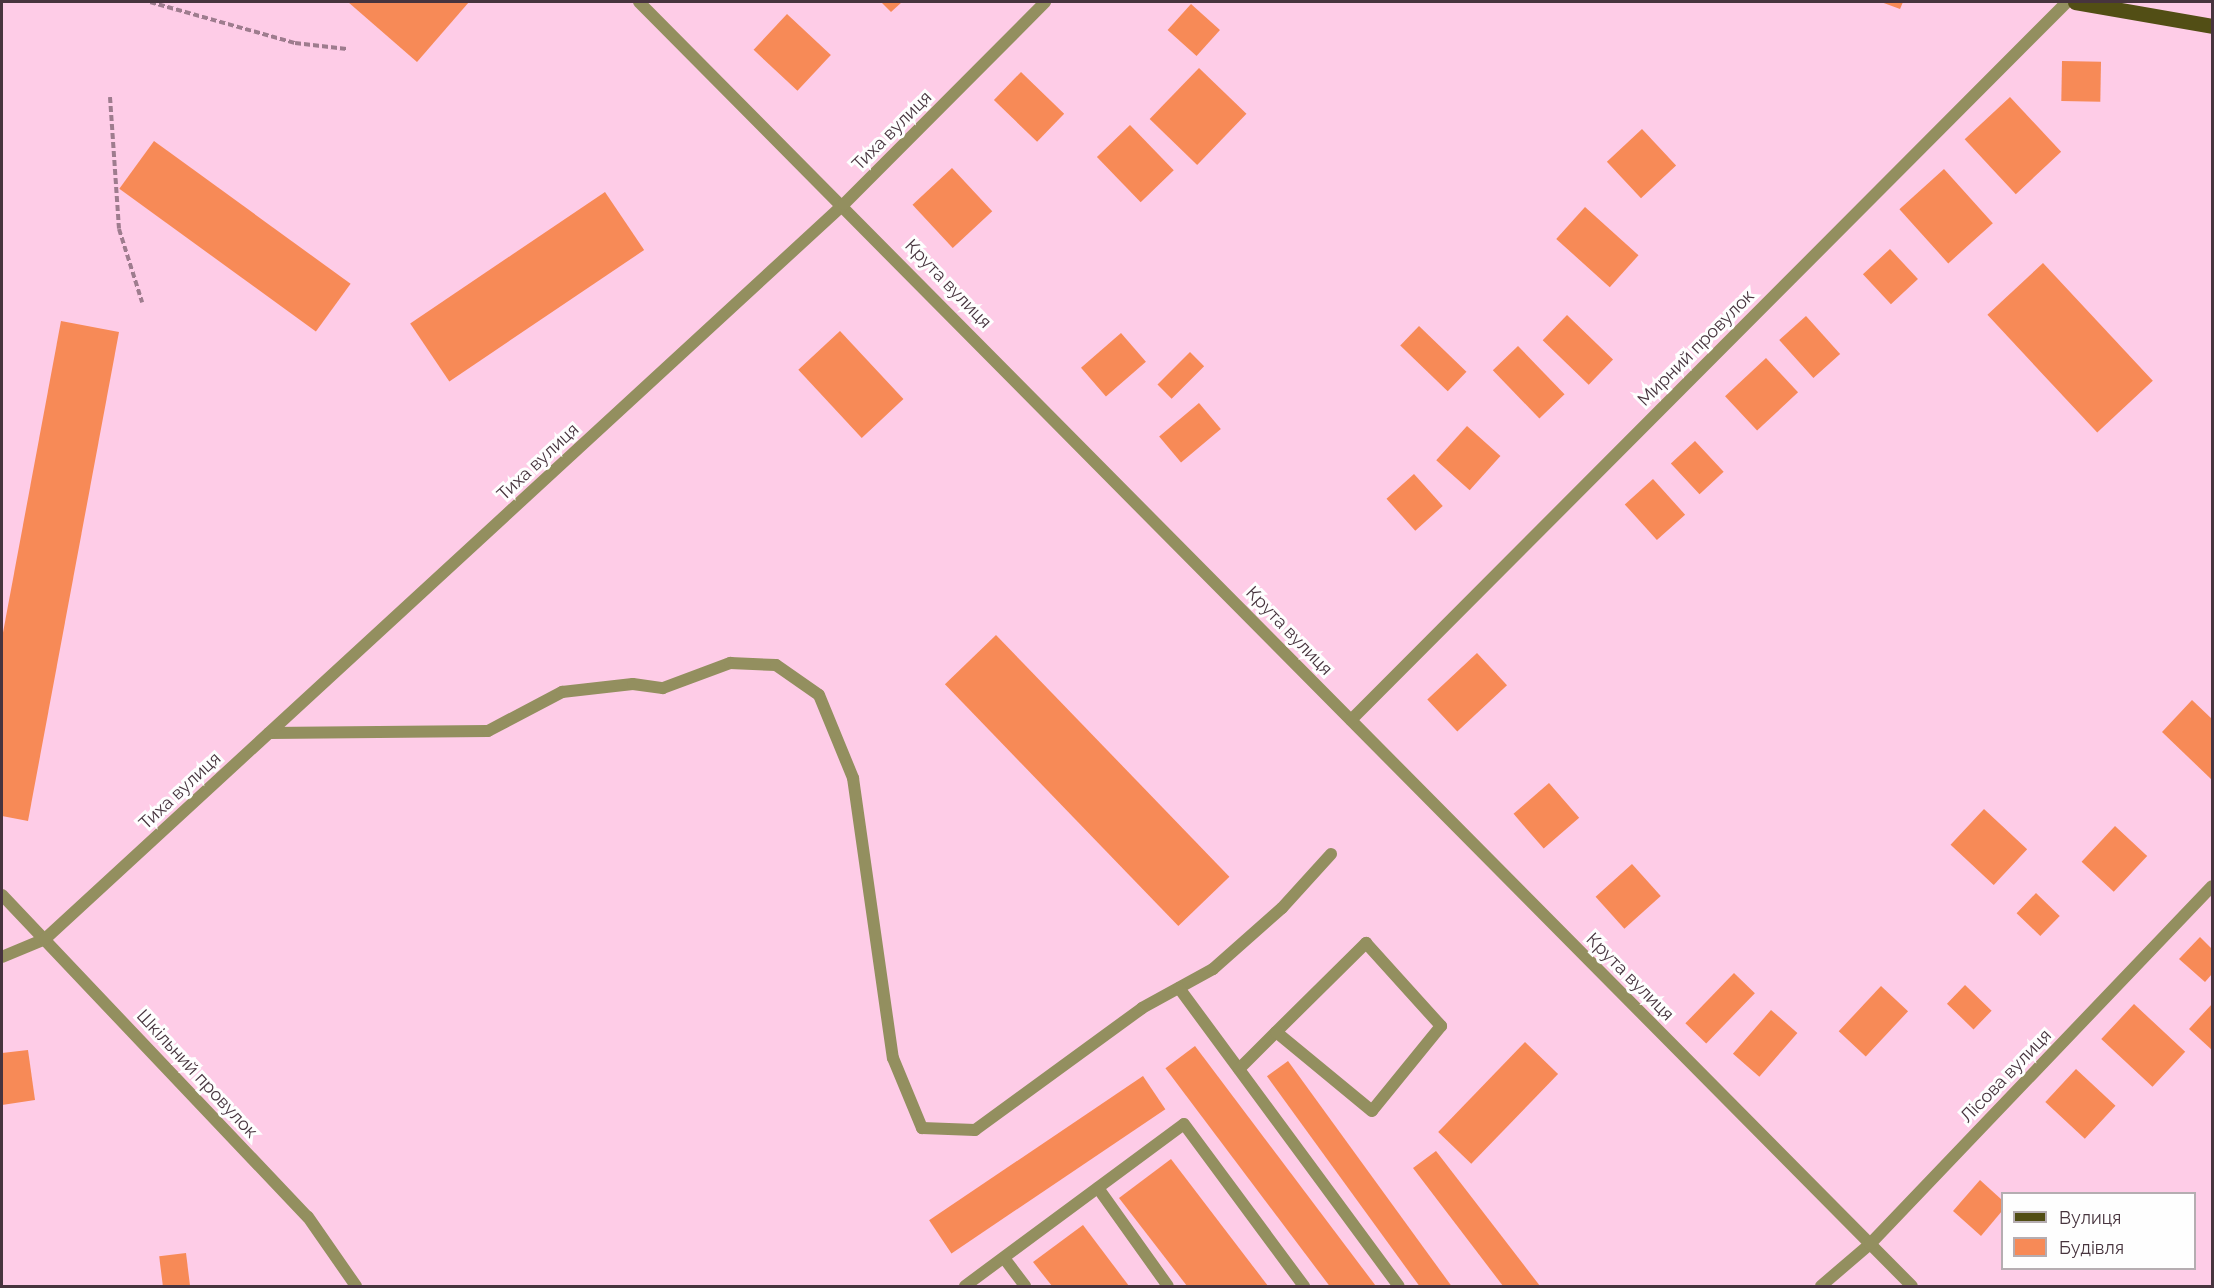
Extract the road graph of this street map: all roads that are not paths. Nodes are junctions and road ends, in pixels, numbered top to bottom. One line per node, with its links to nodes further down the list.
1 (639, 2): 6 (street, Крута вулиця)
2 (1045, 2): 6 (street, Тиха вулиця)
3 (2067, 2): 7 (street, Мирний провулок)
4 (2075, 2): 5 (main road)
5 (2212, 26)
6 (844, 204): 7 (street, Крута вулиця); 8 (street, Тиха вулиця)
7 (1350, 720): 18 (street, Крута вулиця)
8 (269, 733): 12 (street, Тиха вулиця); 14 (street)
9 (1331, 854): 14 (street)
10 (2212, 886): 18 (street, Лісова вулиця)
11 (2, 895): 12 (street, Шкільний провулок)
12 (45, 939): 13 (street, Тиха вулиця); 20 (street, Шкільний провулок)
13 (2, 957)
14 (1179, 988): 16 (street)
15 (1276, 1032): 15 (street); 16 (street)
16 (1239, 1069): 25 (street)
17 (1098, 1188): 19 (street); 23 (street); 24 (street)
18 (1870, 1244): 26 (street, Лісова вулиця); 27 (street, Крута вулиця)
19 (1004, 1258): 21 (street); 22 (street)
20 (356, 1287)
21 (965, 1287)
22 (1025, 1287)
23 (1168, 1287)
24 (1304, 1287)
25 (1399, 1287)
26 (1821, 1287)
27 (1912, 1287)

